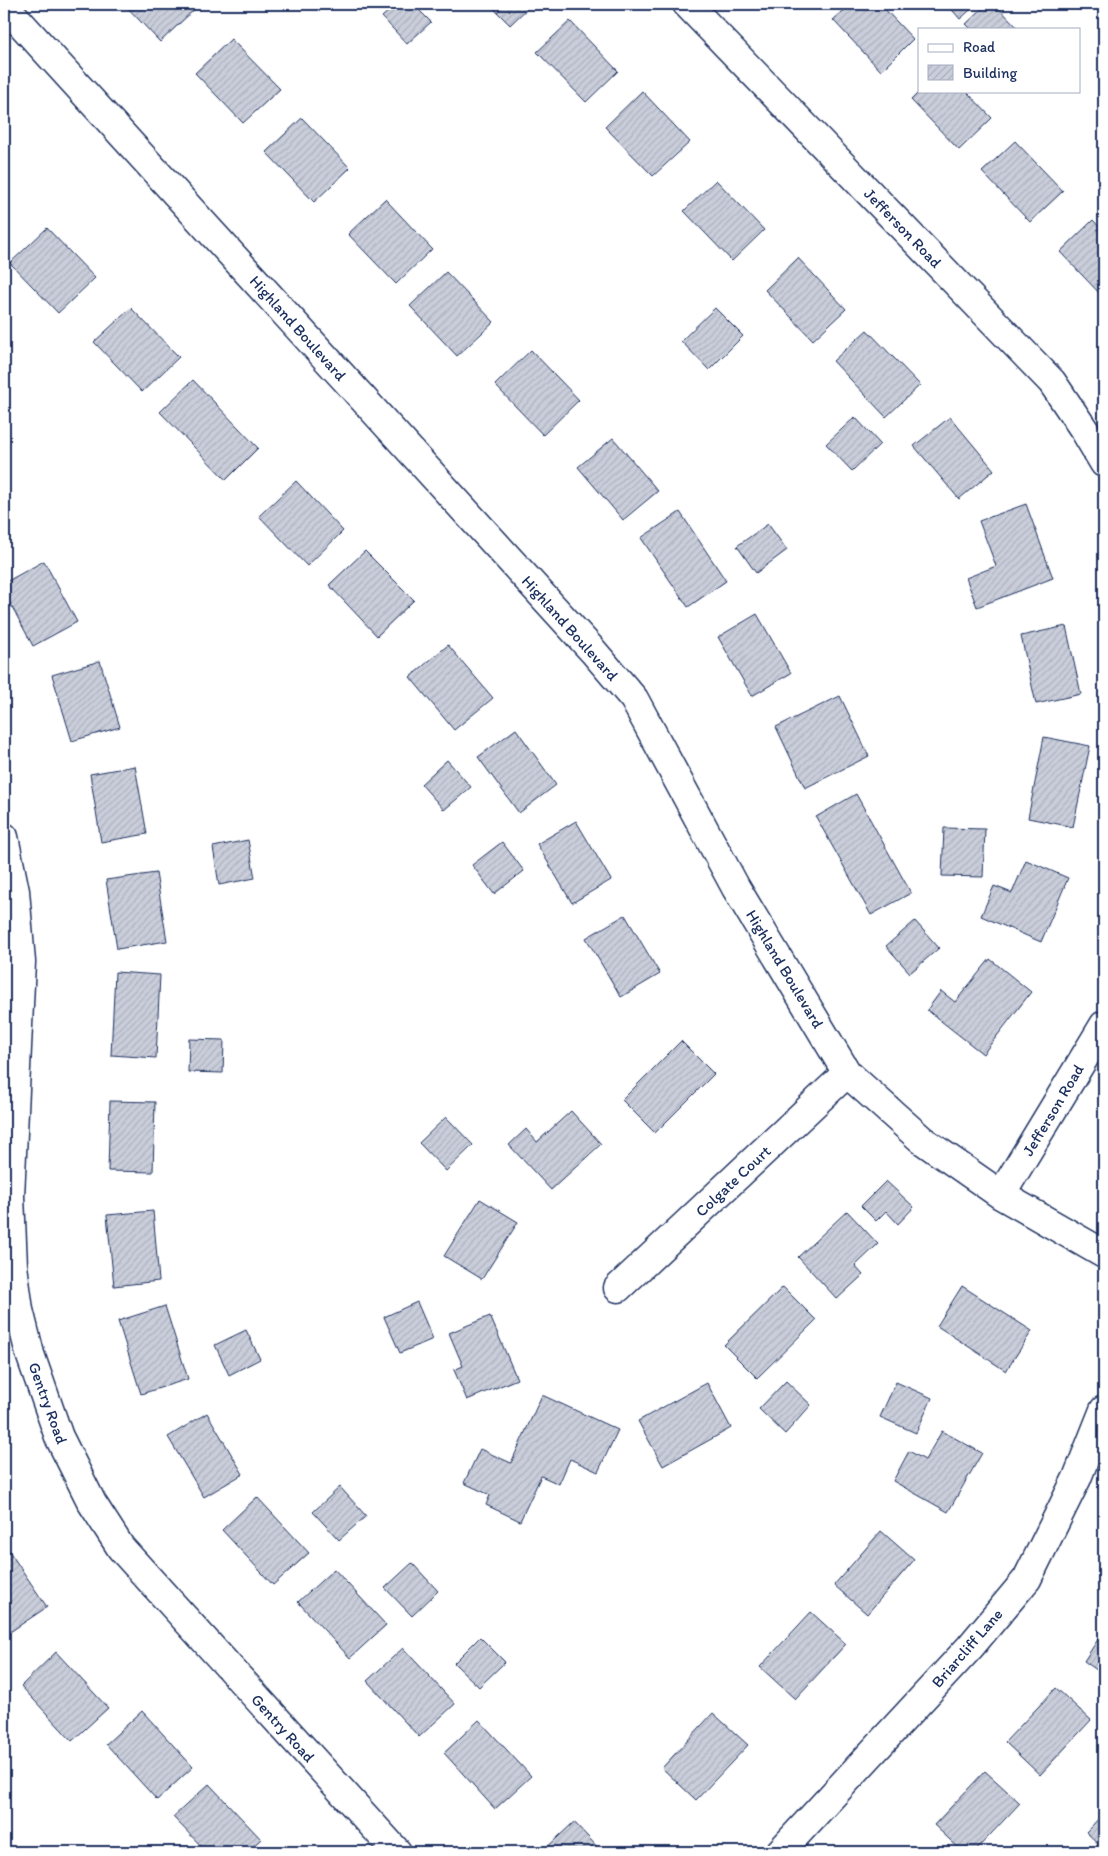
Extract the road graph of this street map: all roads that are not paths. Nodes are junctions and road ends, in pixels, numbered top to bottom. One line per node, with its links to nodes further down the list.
1 (687, 4): 3 (street, Jefferson Road)
2 (4, 5): 6 (street, Highland Boulevard)
3 (1104, 463)
4 (4, 837): 11 (street, Gentry Road)
5 (1104, 1025): 7 (street, Jefferson Road)
6 (847, 1073): 7 (street, Highland Boulevard); 9 (street, Colgate Court)
7 (1001, 1195): 8 (street, Highland Boulevard)
8 (1104, 1254)
9 (618, 1288)
10 (1104, 1410): 12 (street, Briarcliff Lane)
11 (386, 1849)
12 (780, 1852)

